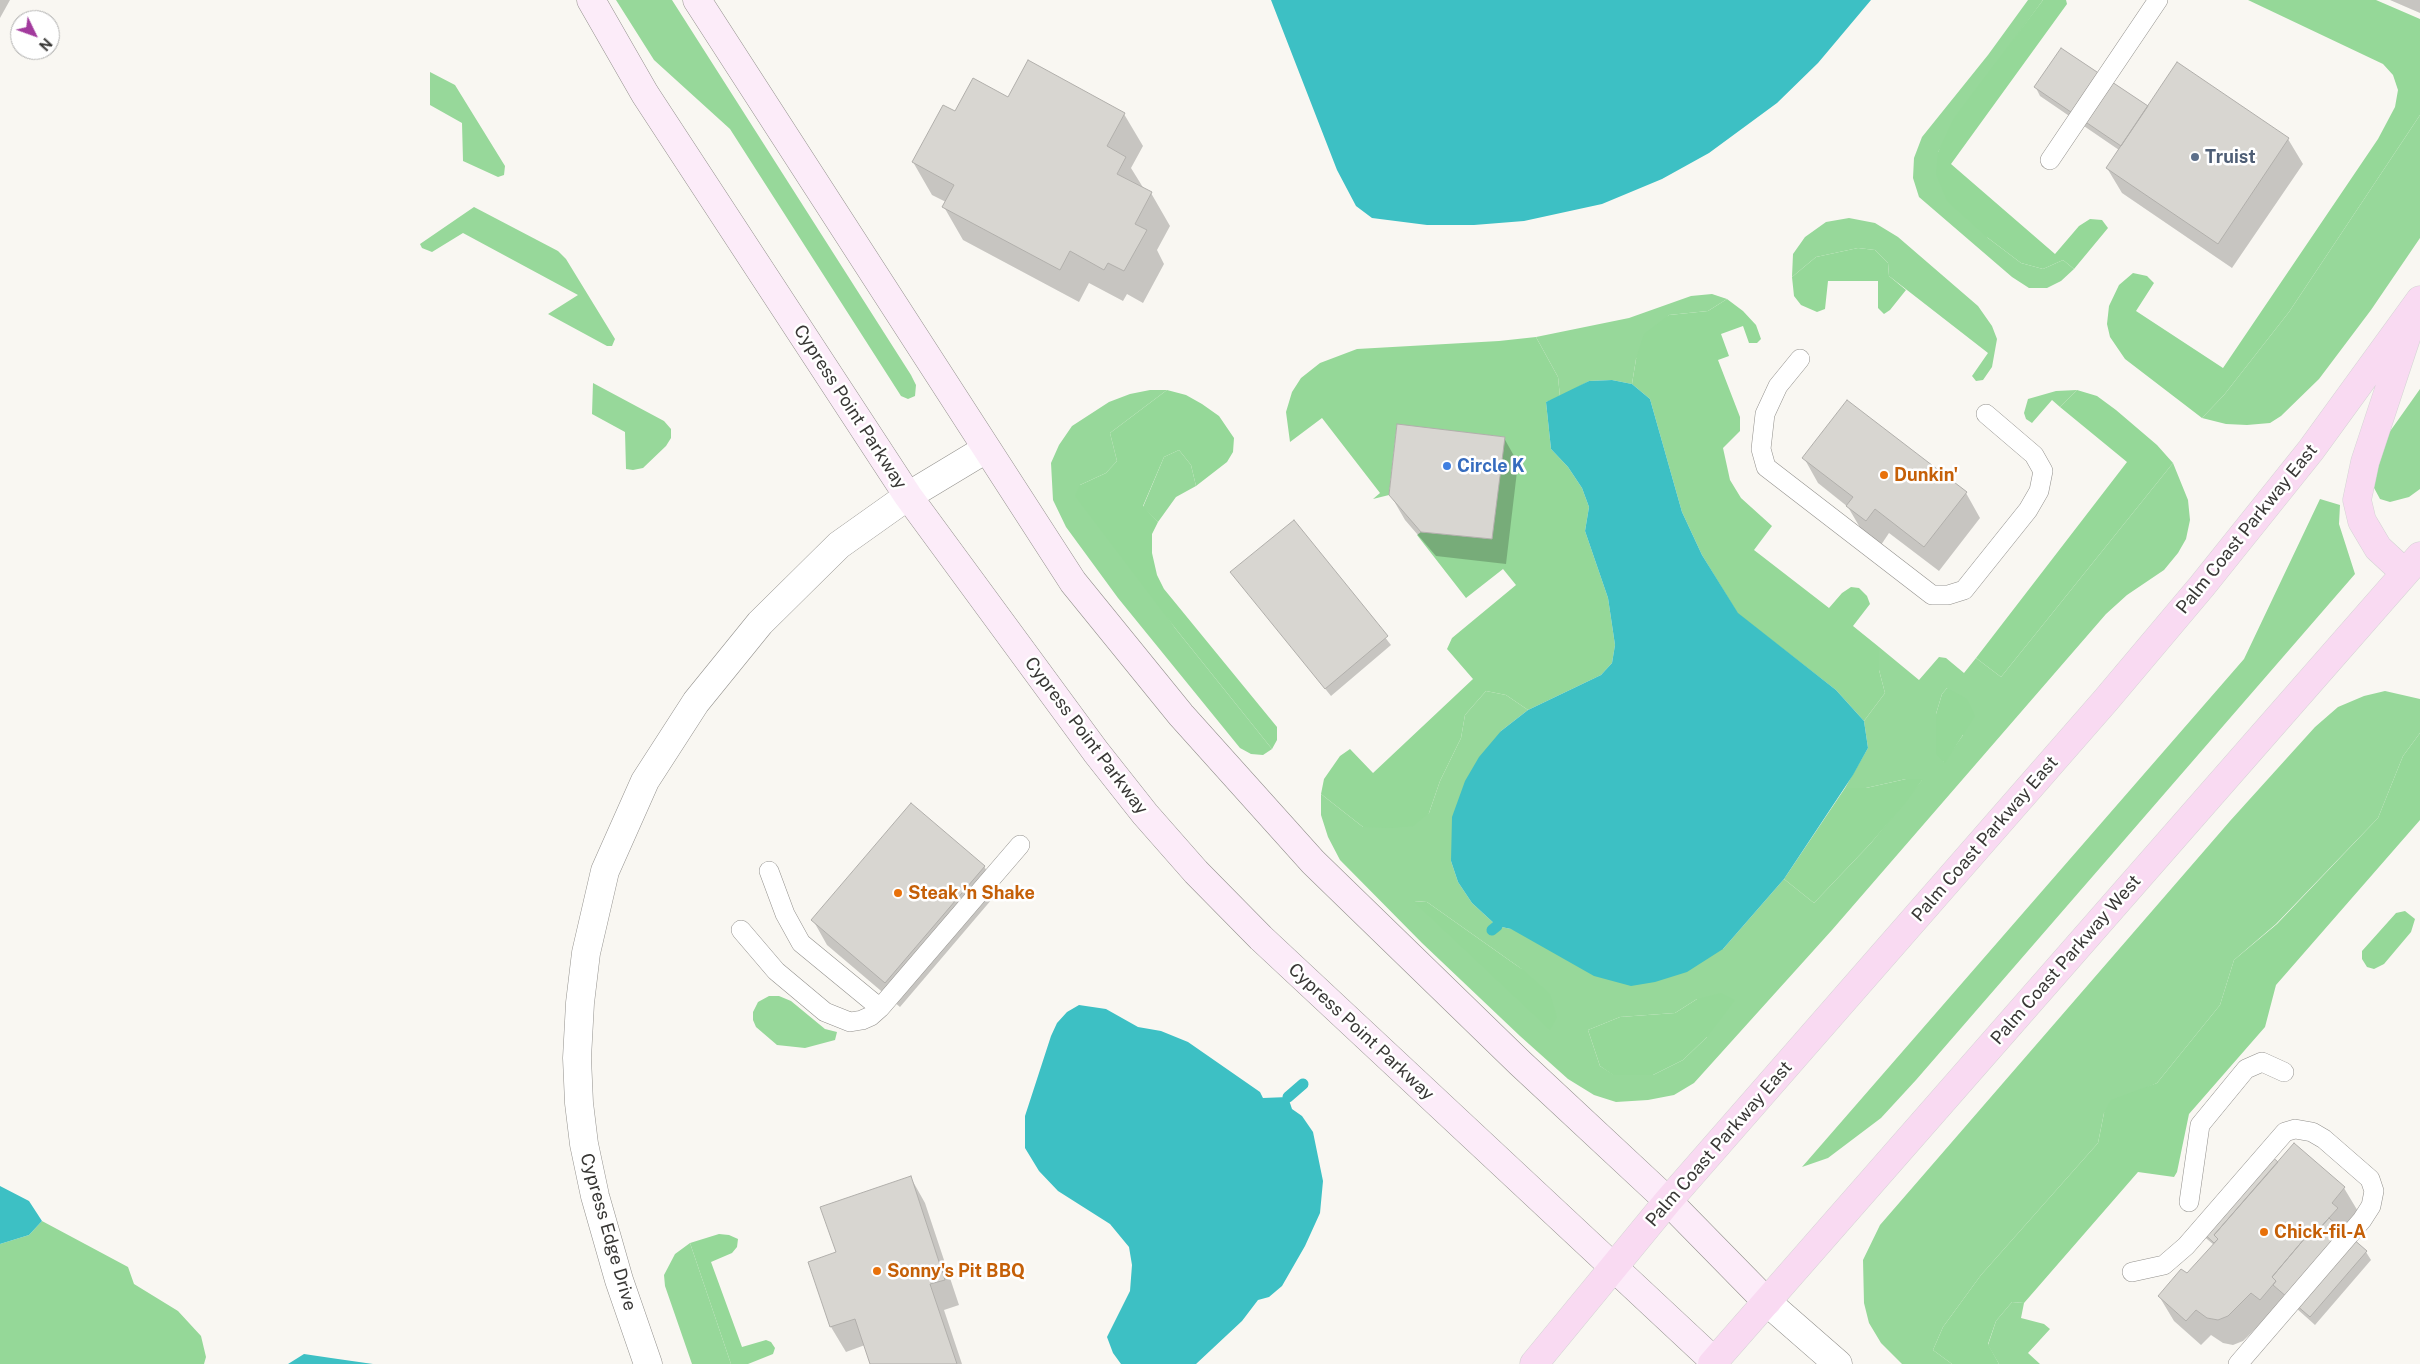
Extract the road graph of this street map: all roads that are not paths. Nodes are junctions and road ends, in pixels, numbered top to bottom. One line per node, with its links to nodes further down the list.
1 (591, 0): 9 (street, Cypress Point Parkway)
2 (697, 0): 8 (street)
3 (2158, 0): 4 (lane)
4 (2050, 160)
5 (2419, 300): 10 (main road); 16 (main road, Palm Coast Parkway East)
6 (1800, 359): 7 (lane)
7 (1986, 414)
8 (986, 449): 9 (street, Cypress Edge Drive); 16 (street)
9 (908, 496): 18 (street, Cypress Point Parkway); 22 (street, Cypress Edge Drive)
10 (2413, 564): 20 (main road, Palm Coast Parkway West)
11 (1020, 845): 14 (lane)
12 (769, 871): 14 (lane)
13 (740, 930): 14 (lane)
14 (880, 1008)
15 (2284, 1072): 17 (lane)
16 (1668, 1202): 18 (main road, Palm Coast Parkway East); 20 (street)
17 (2189, 1202)
18 (1612, 1268): 21 (street, Cypress Point Parkway); 23 (main road, Palm Coast Parkway East)
19 (2132, 1272): 25 (lane)
20 (1767, 1302): 21 (main road, Palm Coast Parkway West); 24 (street)
21 (1715, 1363)
22 (648, 1364)
23 (1534, 1364)
24 (1838, 1364)
25 (2238, 1364)

